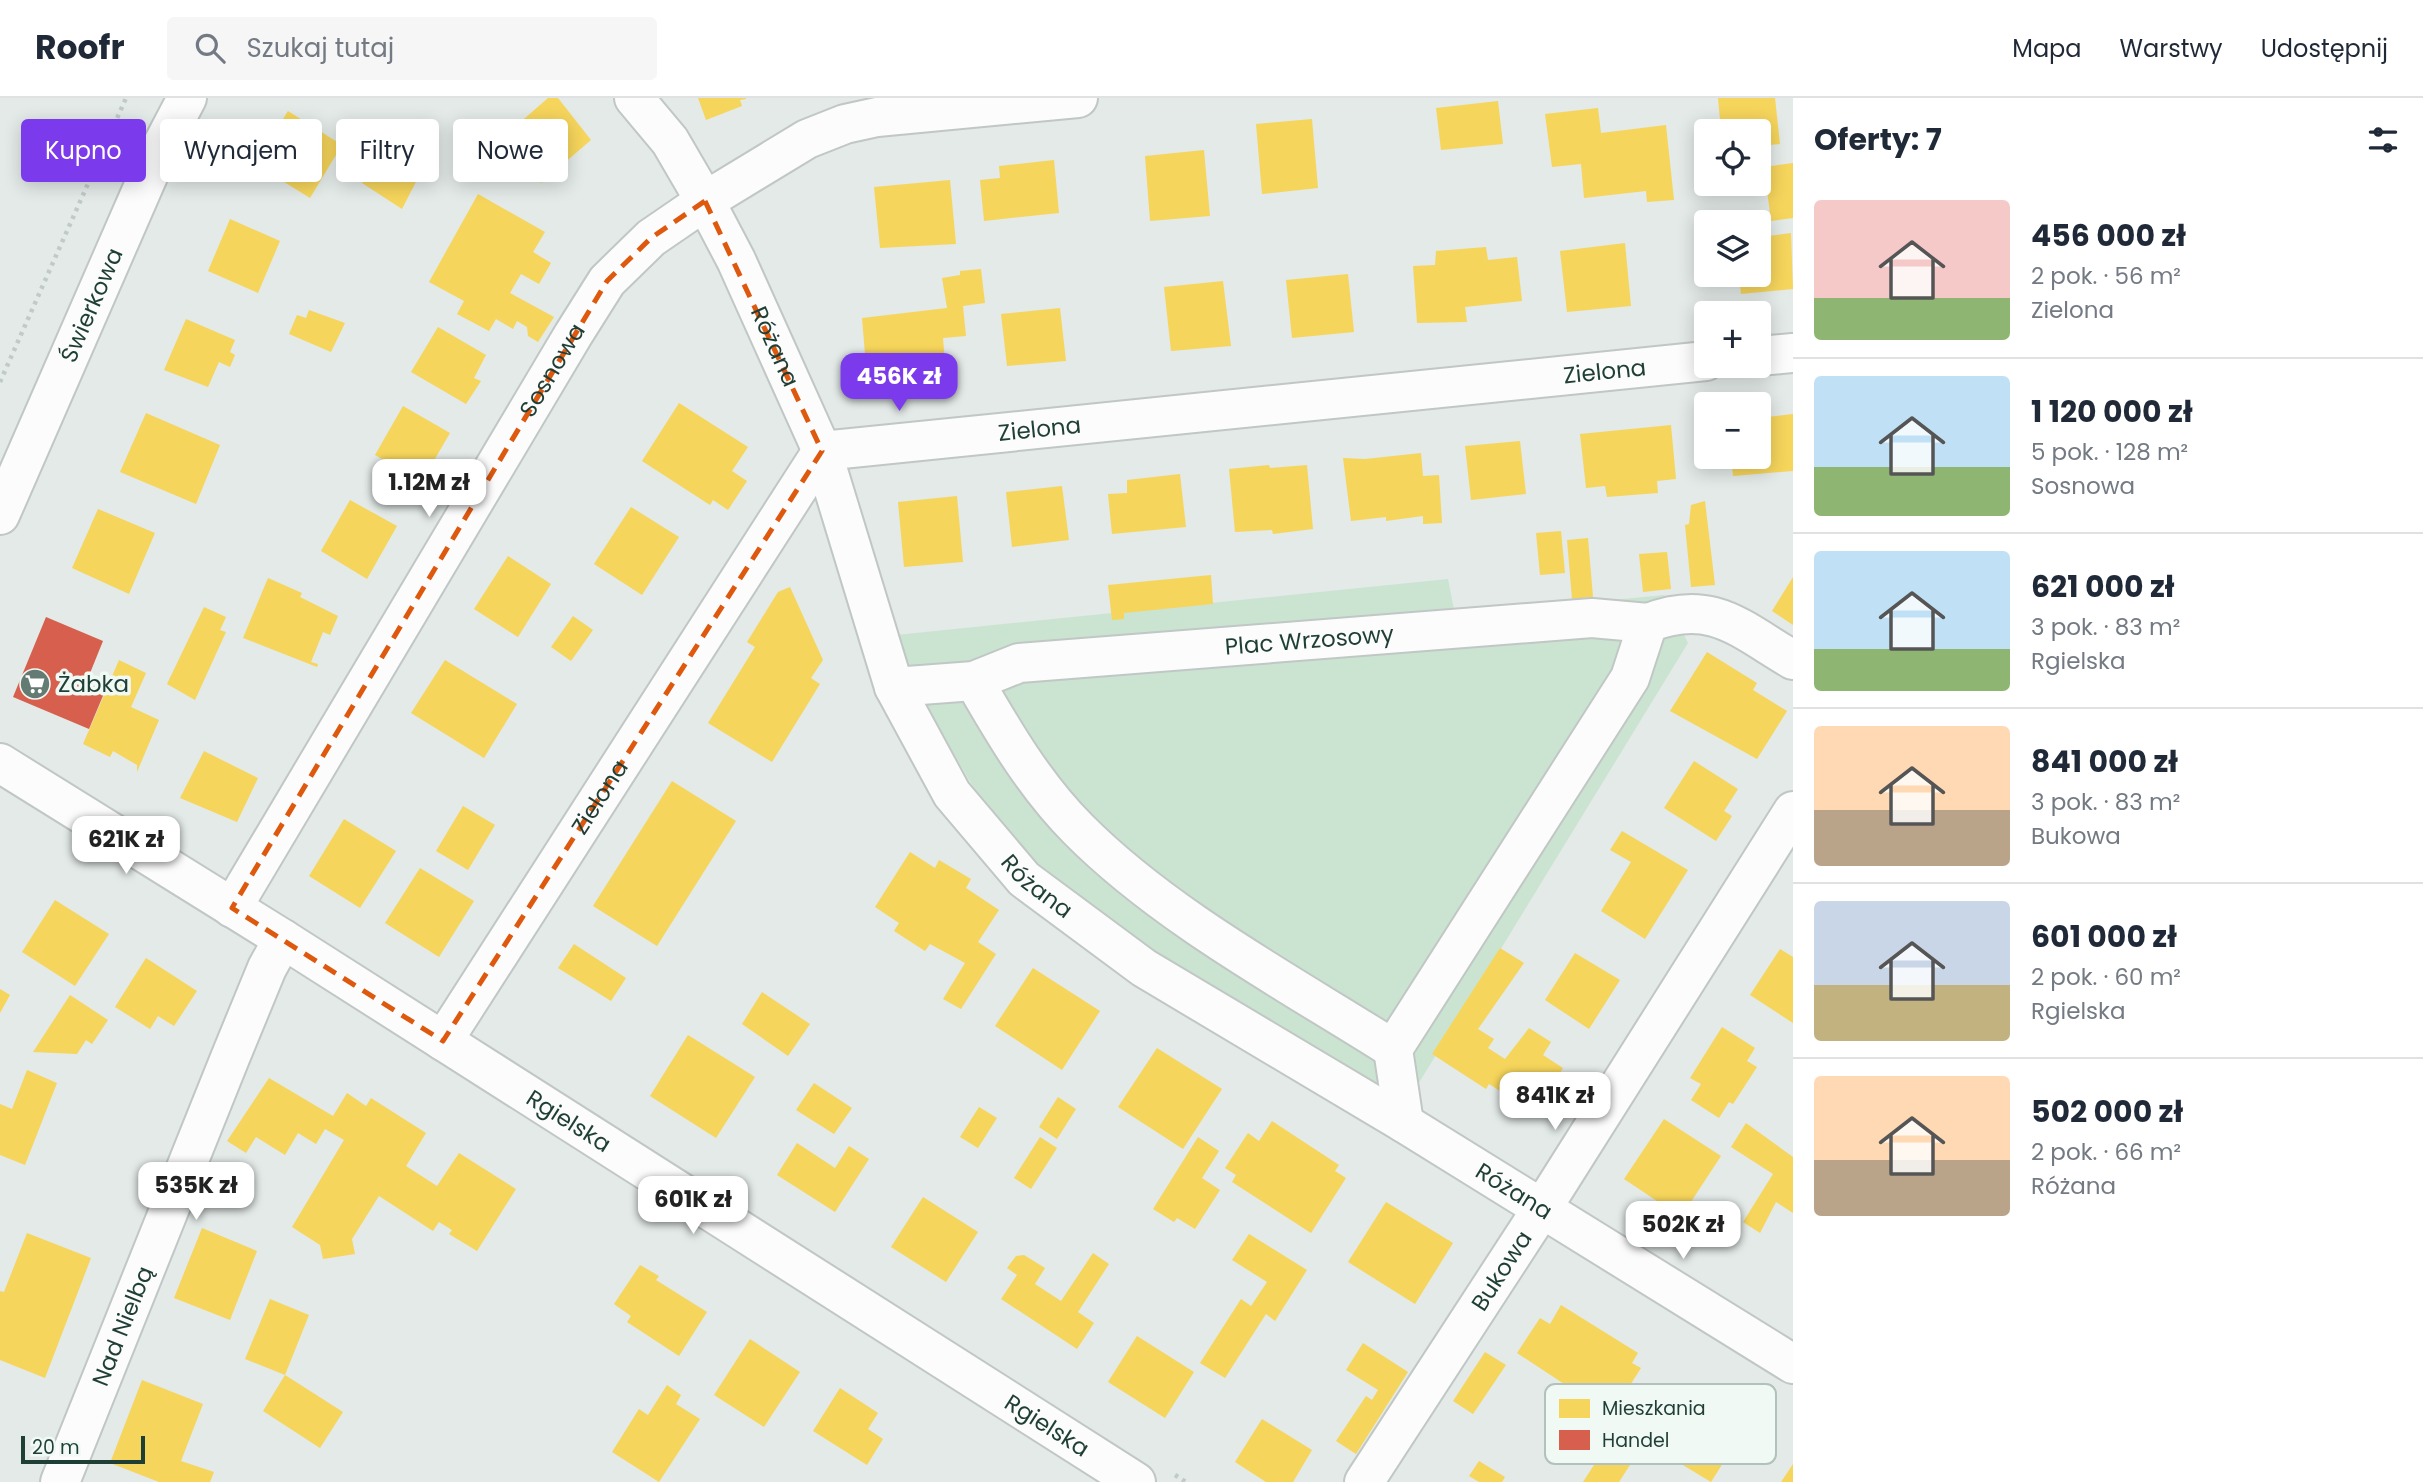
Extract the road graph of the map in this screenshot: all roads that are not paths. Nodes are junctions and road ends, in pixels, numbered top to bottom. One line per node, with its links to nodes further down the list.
1 (187, 98): 9 (street, Świerkowa)
2 (634, 98): 4 (street, Różana)
3 (1078, 98): 4 (street, Sosnowa)
4 (705, 201): 8 (street, Różana); 16 (street, Sosnowa)
5 (1793, 353): 6 (street)
6 (1771, 355)
7 (1694, 362): 8 (street, Zielona)
8 (822, 451): 13 (street, Różana); 18 (street, Zielona)
9 (0, 515)
10 (1661, 618): 11 (street, Plac Wrzosowy); 12 (street, Plac Wrzosowy); 19 (street)
11 (1793, 660)
12 (974, 681): 13 (street, Plac Wrzosowy); 19 (street)
13 (894, 687): 20 (street, Różana)
14 (0, 763): 16 (street, Rgielska)
15 (1793, 811): 21 (street, Bukowa)
16 (232, 908): 17 (street, Rgielska)
17 (283, 939): 18 (street, Rgielska); 23 (street, Nad Nielbą)
18 (443, 1041): 24 (street, Rgielska)
19 (1393, 1049): 20 (street)
20 (1404, 1123): 21 (street, Różana)
21 (1541, 1210): 22 (street, Różana); 25 (street, Bukowa)
22 (1793, 1364)
23 (60, 1482)
24 (1136, 1482)
25 (1364, 1482)

